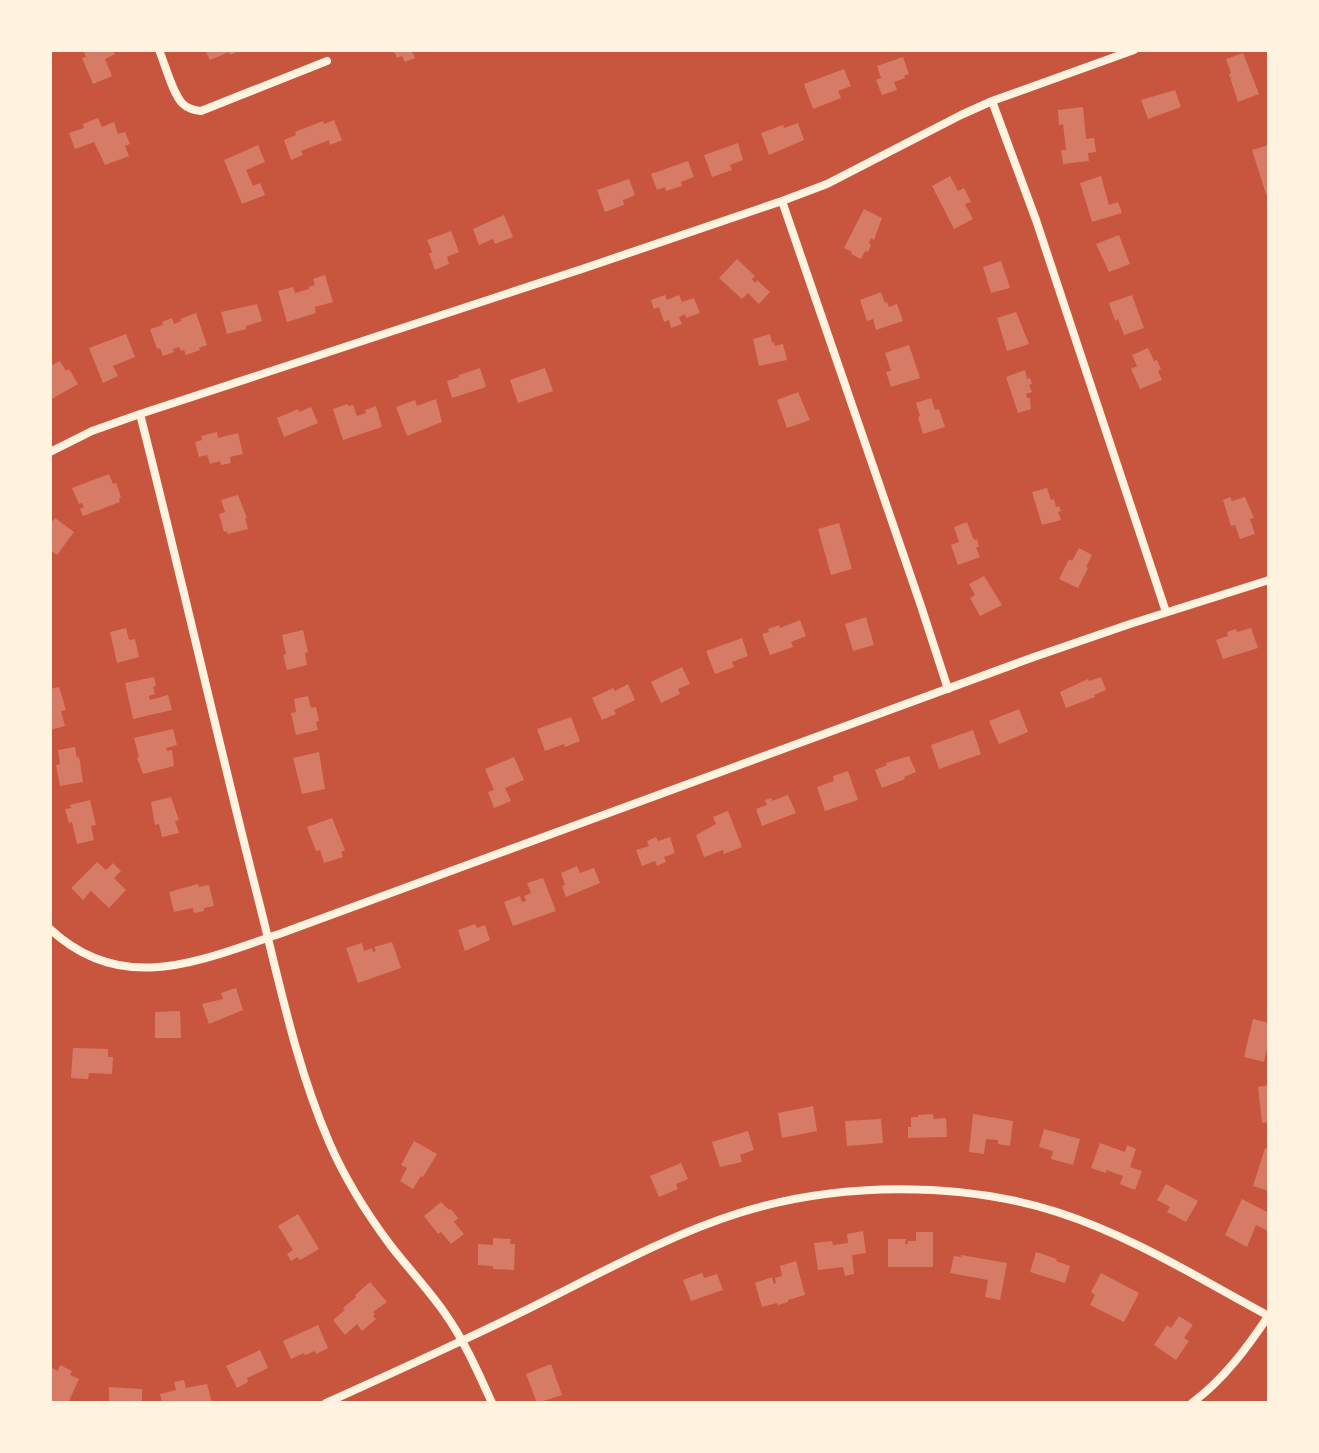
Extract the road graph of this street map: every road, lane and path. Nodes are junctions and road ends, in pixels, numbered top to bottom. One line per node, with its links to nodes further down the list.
1 (159, 50): 3 (street)
2 (1134, 50): 4 (street)
3 (327, 61)
4 (992, 101): 5 (street); 9 (street)
5 (782, 201): 6 (street); 10 (street)
6 (140, 414): 7 (street); 12 (street)
7 (50, 452)
8 (1269, 580): 9 (street)
9 (1166, 612): 10 (street)
10 (948, 689): 12 (street)
11 (50, 929): 12 (street)
12 (268, 938): 14 (street)
13 (1269, 1315): 14 (street); 17 (street)
14 (462, 1341): 15 (street); 16 (street)
15 (326, 1403)
16 (492, 1403)
17 (1192, 1403)

